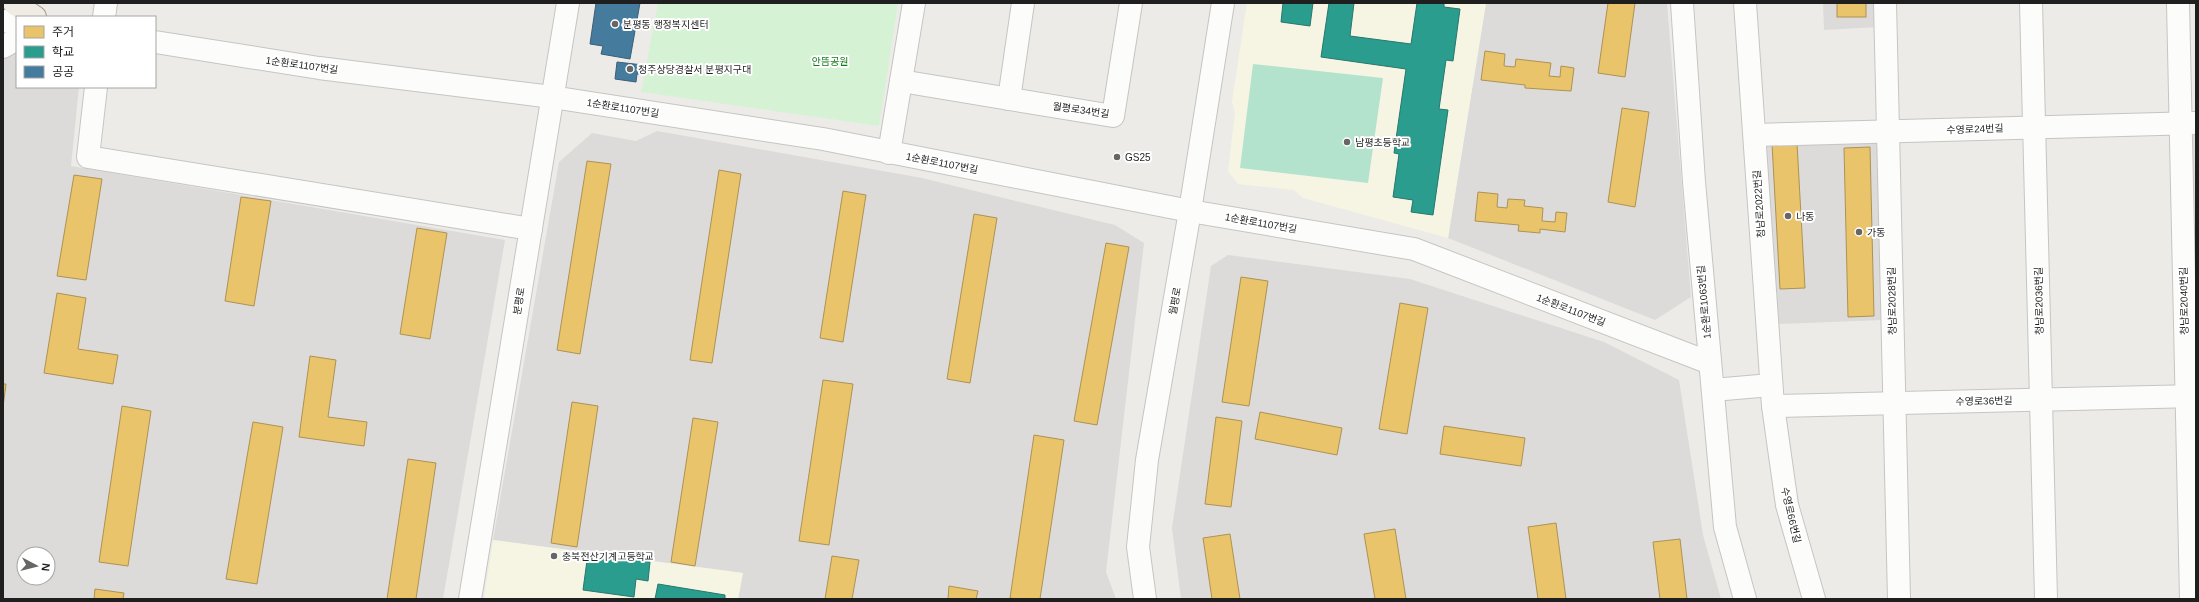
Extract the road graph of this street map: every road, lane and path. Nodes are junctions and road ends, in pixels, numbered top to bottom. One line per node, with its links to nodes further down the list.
1 (14, 3): 13 (main road)
2 (106, 3): 14 (street)
3 (568, 3): 22 (street, 분평로)
4 (914, 3): 20 (street)
5 (1023, 3): 23 (street)
6 (1131, 3): 23 (street, 월평로34번길)
7 (1223, 3): 29 (street, 월평로)
8 (1682, 3): 31 (street, 1순환로1063번길)
9 (1745, 3): 27 (street, 청남로2022번길)
10 (1885, 3): 26 (street, 청남로2028번길)
11 (2031, 3): 25 (street, 청남로2036번길)
12 (2178, 3): 24 (street, 청남로2040번길)
13 (34, 16)
14 (104, 16)
15 (3, 21): 16 (street)
16 (16, 23)
17 (16, 40): 19 (street)
18 (156, 42): 22 (street, 1순환로1107번길)
19 (3, 47)
20 (901, 81): 23 (street, 월평로34번길); 28 (street)
21 (96, 88): 30 (street)
22 (552, 97): 28 (street, 1순환로1107번길); 30 (street, 분평로)
23 (1009, 99)
24 (2188, 123): 25 (street, 수영로24번길); 34 (street, 청남로2040번길)
25 (2034, 128): 26 (street, 수영로24번길); 35 (street, 청남로2036번길)
26 (1888, 132): 27 (street, 수영로24번길); 36 (street, 청남로2028번길)
27 (1755, 136): 33 (street, 청남로2022번길)
28 (889, 152): 29 (street, 1순환로1107번길)
29 (1190, 210): 31 (street, 1순환로1107번길); 38 (street, 월평로)
30 (531, 229): 37 (street, 분평로)
31 (1710, 362): 32 (street, 1순환로1063번길)
32 (1713, 390): 33 (street, 수영로36번길); 39 (street, 1순환로1063번길)
33 (1772, 395): 36 (street, 수영로36번길); 40 (street, 수영로66번길)
34 (2191, 396): 35 (street, 수영로36번길); 43 (street, 청남로2040번길)
35 (2041, 400): 36 (street, 수영로36번길); 42 (street, 청남로2036번길)
36 (1894, 403): 41 (street, 청남로2028번길)
37 (470, 599)
38 (1145, 599)
39 (1744, 599)
40 (1814, 599)
41 (1899, 599)
42 (2046, 599)
43 (2191, 599)

